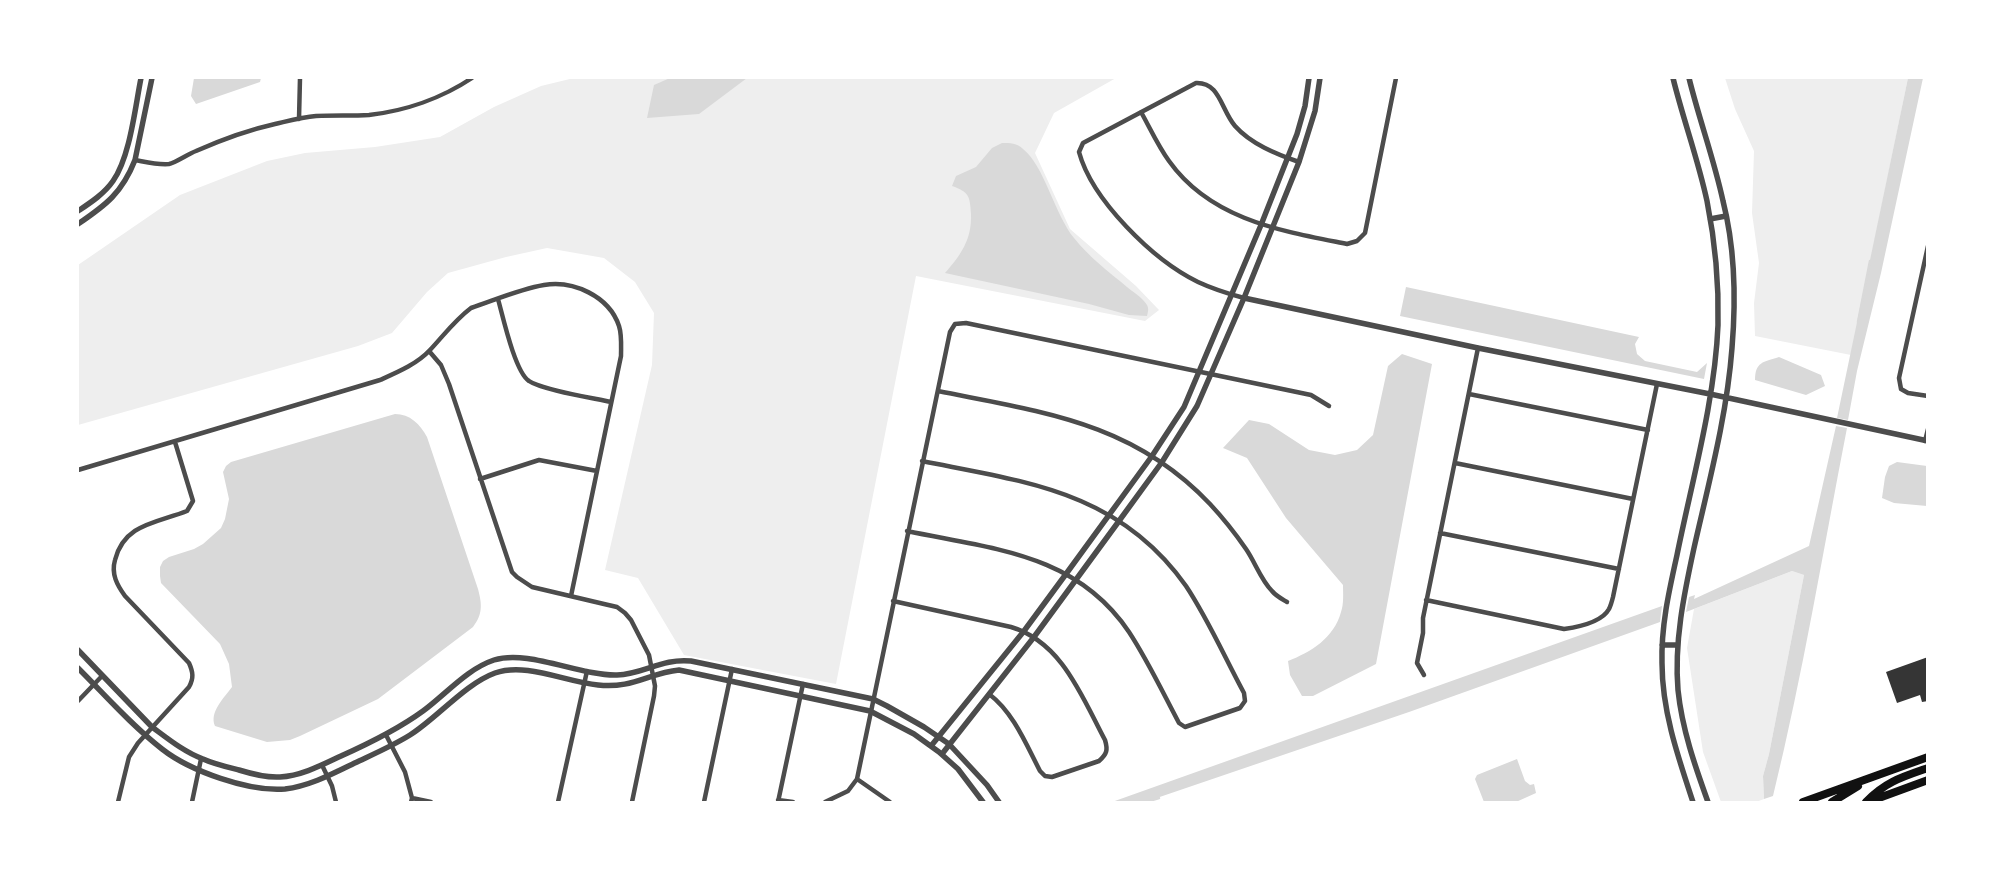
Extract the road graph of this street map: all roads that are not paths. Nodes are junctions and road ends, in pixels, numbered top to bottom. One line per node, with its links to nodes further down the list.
1 (141, 78): 15 (street)
2 (152, 78): 13 (street)
3 (300, 78): 11 (street)
4 (472, 78): 11 (street)
5 (1310, 78): 12 (street)
6 (1320, 78): 14 (street)
7 (1396, 78): 20 (street)
8 (1672, 78): 17 (street)
9 (1689, 78): 16 (street)
10 (1141, 112): 12 (street); 19 (street); 22 (street)
11 (299, 118): 13 (street)
12 (1288, 158): 14 (street); 19 (street)
13 (135, 160): 18 (street)
14 (1299, 162): 20 (street)
15 (78, 211)
16 (1726, 216): 17 (street); 34 (street)
17 (1710, 219): 32 (street)
18 (78, 224)
19 (1261, 225): 20 (street); 22 (street)
20 (1272, 229): 23 (street)
21 (1928, 246): 33 (street)
22 (1232, 295): 23 (street); 27 (street)
23 (1244, 298): 25 (street); 28 (street)
24 (498, 299): 26 (street); 35 (street); 35 (street)
25 (1478, 348): 29 (street); 31 (street)
26 (429, 351): 40 (street); 47 (street)
27 (1200, 372): 28 (street); 30 (street); 41 (street)
28 (1212, 374): 36 (street); 43 (street)
29 (1657, 384): 32 (street); 38 (street)
30 (938, 391): 41 (street); 42 (street)
31 (1469, 394): 38 (street); 44 (street)
32 (1710, 394): 34 (street); 62 (street)
33 (1928, 396)
34 (1726, 398): 39 (street); 63 (street)
35 (611, 402): 46 (street)
36 (1329, 406)
37 (1928, 429): 39 (street)
38 (1648, 430): 48 (street)
39 (1926, 441)
40 (175, 442): 45 (street); 81 (street)
41 (1152, 456): 43 (street); 49 (street)
42 (922, 461): 49 (street); 51 (street)
43 (1162, 462): 50 (street); 59 (street)
44 (1454, 463): 48 (street); 52 (street)
45 (78, 470)
46 (597, 471): 47 (street); 56 (street)
47 (480, 479): 56 (street)
48 (1633, 499): 53 (street)
49 (1109, 515): 50 (street); 54 (street)
50 (1120, 521): 55 (street); 55 (street)
51 (907, 531): 54 (street); 58 (street)
52 (1440, 533): 53 (street); 57 (street)
53 (1619, 569): 57 (street)
54 (1066, 574): 55 (street); 60 (street)
55 (1076, 579): 61 (street)
56 (570, 596): 65 (street)
57 (1426, 600): 69 (street)
58 (893, 601): 60 (street); 78 (street)
59 (1287, 602)
60 (1024, 631): 61 (street); 84 (street)
61 (1034, 637): 76 (street); 76 (street)
62 (1662, 645): 63 (street); 112 (street)
63 (1678, 645): 113 (street)
64 (78, 650): 70 (street)
65 (652, 666): 67 (street); 68 (street); 71 (street)
66 (78, 668): 74 (street)
67 (732, 669): 72 (street); 75 (street)
68 (587, 671): 73 (street); 83 (street)
69 (1424, 675)
70 (102, 676): 74 (street); 81 (street)
71 (653, 677): 72 (street); 73 (street); 105 (street)
72 (730, 681): 77 (street); 106 (street)
73 (584, 683): 86 (street); 104 (street)
74 (94, 684): 79 (street); 82 (street)
75 (803, 684): 77 (street); 78 (street)
76 (989, 694): 85 (street)
77 (801, 695): 80 (street); 99 (street)
78 (873, 699): 80 (street); 84 (street)
79 (78, 701)
80 (870, 711): 87 (street); 96 (street)
81 (152, 727): 82 (street); 90 (street)
82 (145, 735): 93 (street); 100 (street)
83 (386, 736): 86 (street); 91 (street)
84 (939, 737): 85 (street); 87 (street)
85 (949, 744): 88 (street); 111 (street)
86 (391, 746): 94 (street); 98 (street)
87 (931, 746): 88 (street)
88 (942, 754): 110 (street)
89 (1928, 756): 95 (highway)
90 (202, 759): 91 (street); 93 (street)
91 (322, 765): 94 (street)
92 (1928, 768): 116 (highway)
93 (199, 769): 94 (street); 101 (street)
94 (327, 776): 102 (street)
95 (1872, 777): 114 (highway); 115 (highway)
96 (857, 779): 108 (street); 109 (street)
97 (1928, 780): 116 (highway)
98 (411, 800): 103 (street)
99 (778, 801): 107 (street)
100 (118, 802)
101 (192, 802)
102 (336, 802)
103 (431, 802)
104 (558, 802)
105 (632, 802)
106 (704, 802)
107 (793, 802)
108 (825, 802)
109 (890, 802)
110 (983, 802)
111 (999, 802)
112 (1693, 802)
113 (1708, 802)
114 (1803, 802)
115 (1832, 802)
116 (1867, 802)

